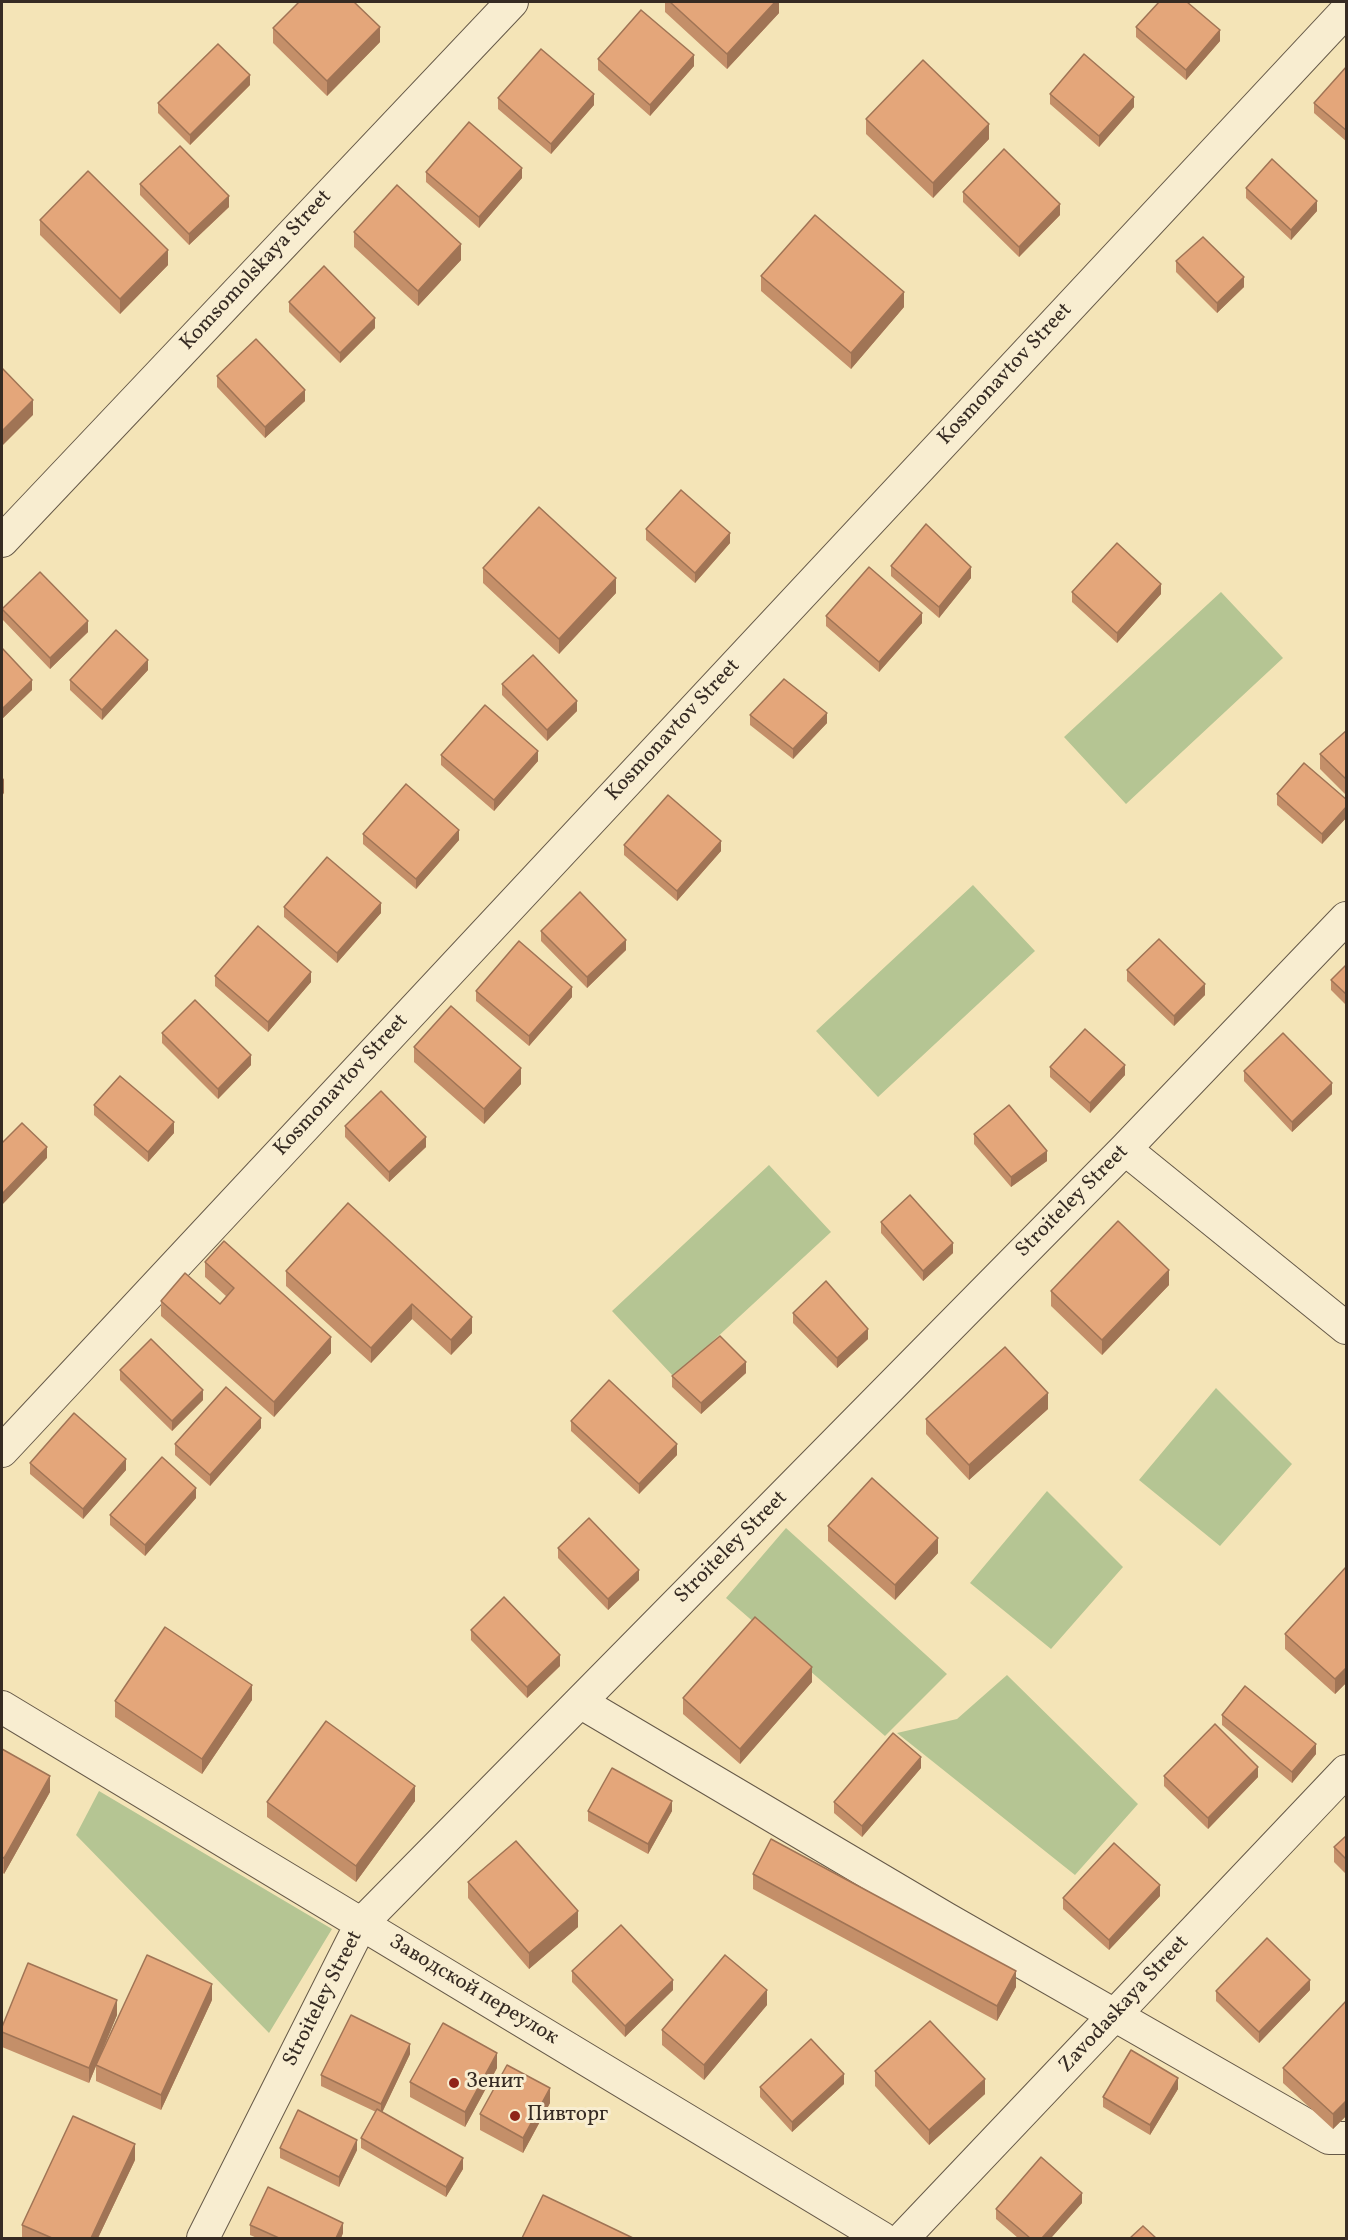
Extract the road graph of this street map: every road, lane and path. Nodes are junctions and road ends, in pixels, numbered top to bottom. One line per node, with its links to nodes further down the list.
1 (512, 2): 3 (street, Komsomolskaya Street)
2 (1347, 10): 7 (street, Kosmonavtov Street)
3 (2, 541)
4 (1347, 918): 5 (street, Stroiteley Street)
5 (1125, 1149): 6 (street); 8 (street, Stroiteley Street)
6 (1347, 1328)
7 (2, 1450)
8 (580, 1702): 11 (street, Stroiteley Street); 12 (street)
9 (2, 1707): 11 (street, Заводской переулок)
10 (1347, 1771): 12 (street, Zavodaskaya Street)
11 (361, 1924): 14 (street, Stroiteley Street); 15 (street, Заводской переулок)
12 (1115, 2015): 13 (street); 16 (street, Zavodaskaya Street)
13 (1347, 2138)
14 (203, 2238)
15 (882, 2238)
16 (903, 2238)

